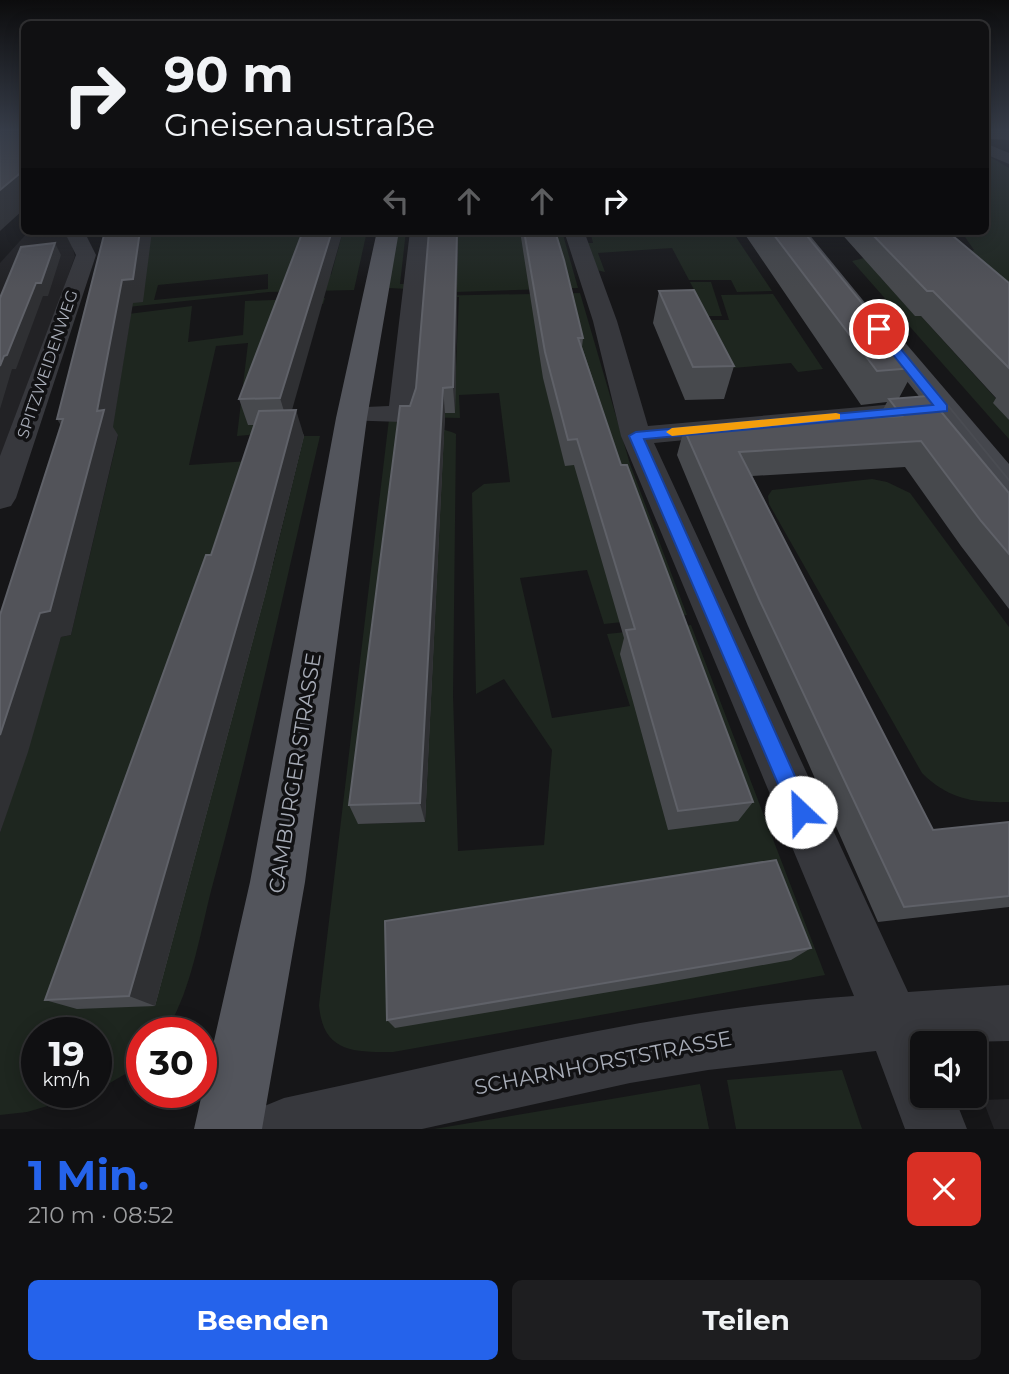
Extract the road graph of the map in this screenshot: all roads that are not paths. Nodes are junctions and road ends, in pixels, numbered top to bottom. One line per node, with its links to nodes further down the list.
1 (76, 235): 12 (street, SPITZWEIDENWEG)
2 (386, 235): 5 (main road, CAMBURGER STRASSE)
3 (420, 235): 6 (street)
4 (575, 235): 10 (street)
5 (374, 293): 6 (street); 9 (main road, CAMBURGER STRASSE)
6 (414, 294): 9 (street)
7 (865, 312): 8 (street)
8 (942, 408): 10 (street); 11 (street)
9 (352, 414): 17 (main road, CAMBURGER STRASSE)
10 (636, 436): 14 (street)
11 (1009, 487)
12 (0, 498)
13 (1009, 1013): 14 (street, SCHARNHORSTSTRASSE)
14 (893, 1021): 15 (street); 18 (street, SCHARNHORSTSTRASSE)
15 (910, 1061)
16 (928, 1108): 19 (street)
17 (228, 1129)
18 (284, 1129)
19 (936, 1129)

